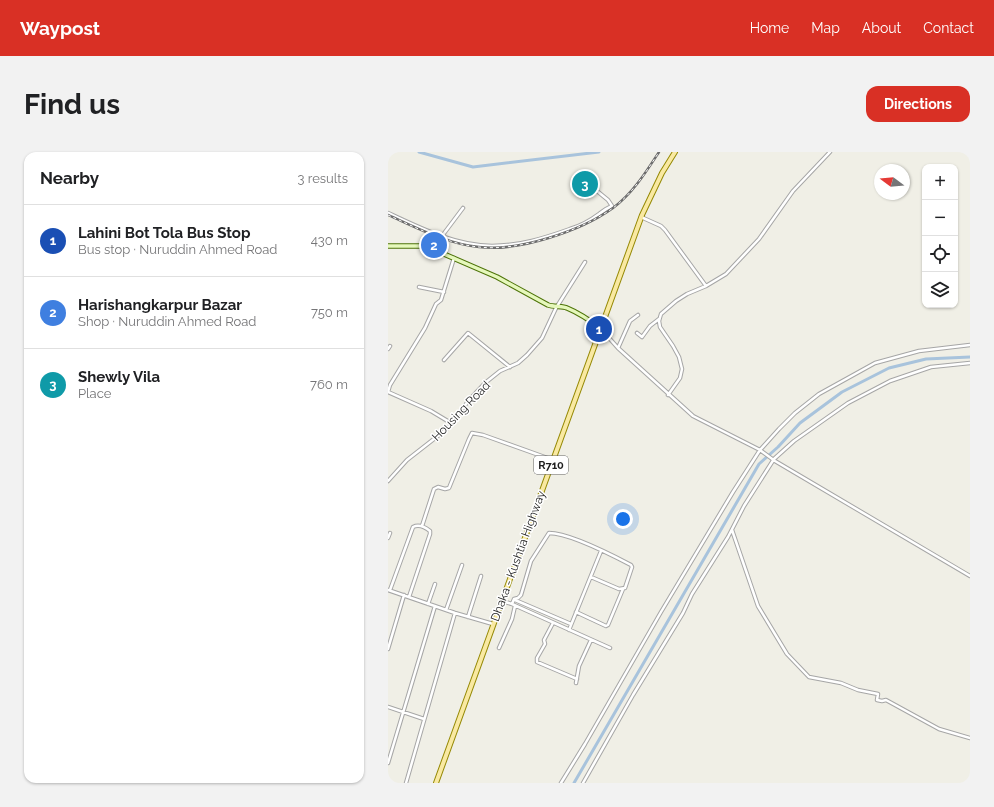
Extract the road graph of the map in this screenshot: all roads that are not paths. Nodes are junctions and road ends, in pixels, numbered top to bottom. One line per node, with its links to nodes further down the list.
1 (675, 152): 6 (main road, Dhaka - Kushtia Highway / R710)
2 (830, 152): 12 (street)
3 (586, 182): 7 (street)
4 (463, 208): 7 (street)
5 (388, 213): 7 (street)
6 (641, 217): 12 (street); 18 (main road, Dhaka - Kushtia Highway / R710)
7 (442, 236): 9 (street)
8 (388, 246): 9 (main road)
9 (436, 250): 10 (main road)
10 (454, 258): 14 (street); 15 (main road)
11 (586, 262): 15 (street, Housing Road)
12 (706, 286): 17 (street)
13 (419, 287): 14 (street)
14 (444, 292): 25 (street)
15 (556, 308): 18 (main road); 24 (street, Housing Road)
16 (638, 315): 21 (street)
17 (659, 318): 19 (street); 27 (street)
18 (601, 329): 21 (street); 31 (main road, Dhaka - Kushtia Highway / R710)
19 (637, 333)
20 (970, 345): 29 (street)
21 (618, 348): 27 (street)
22 (444, 360): 24 (street)
23 (970, 363): 30 (street)
24 (510, 367): 28 (street, Housing Road)
25 (389, 384): 26 (street)
26 (388, 392): 28 (street)
27 (668, 395): 29 (street)
28 (450, 423): 32 (street, Housing Road)
29 (760, 450): 30 (street); 74 (street)
30 (774, 459): 34 (street); 40 (street)
31 (553, 460): 33 (street); 48 (main road, Dhaka - Kushtia Highway / R710)
32 (388, 481)
33 (422, 526): 44 (street); 46 (street)
34 (732, 530): 70 (street); 75 (street)
35 (390, 533): 36 (street)
36 (388, 538)
37 (601, 551): 41 (street); 43 (street); 47 (street)
38 (462, 565): 53 (street)
39 (481, 576): 56 (street)
40 (970, 576)
41 (591, 577): 43 (street); 54 (street)
42 (435, 584): 49 (street)
43 (622, 589): 54 (street)
44 (389, 590): 45 (street)
45 (404, 595): 46 (street); 64 (street)
46 (409, 597): 49 (street)
47 (514, 599): 50 (street); 59 (street)
48 (502, 601): 50 (street); 58 (main road, Dhaka - Kushtia Highway / R710)
49 (428, 604): 51 (street)
50 (512, 604): 52 (street)
51 (435, 606): 53 (street); 68 (street)
52 (516, 606): 57 (street); 62 (street)
53 (446, 610): 55 (street)
54 (576, 612): 59 (street)
55 (455, 613): 56 (street); 69 (street)
56 (468, 617): 58 (street)
57 (553, 622): 60 (street); 65 (street)
58 (493, 624): 73 (main road, Dhaka - Kushtia Highway / R710)
59 (571, 624): 60 (street)
60 (569, 630): 61 (street)
61 (591, 640): 63 (street); 65 (street)
62 (499, 648)
63 (610, 648)
64 (388, 649)
65 (577, 679): 66 (street)
66 (576, 683)
67 (388, 707): 68 (street)
68 (403, 711): 69 (street); 71 (street)
69 (424, 719): 72 (street)
70 (970, 738)
71 (388, 763)
72 (406, 783)
73 (436, 783)
74 (561, 783)
75 (583, 783)

